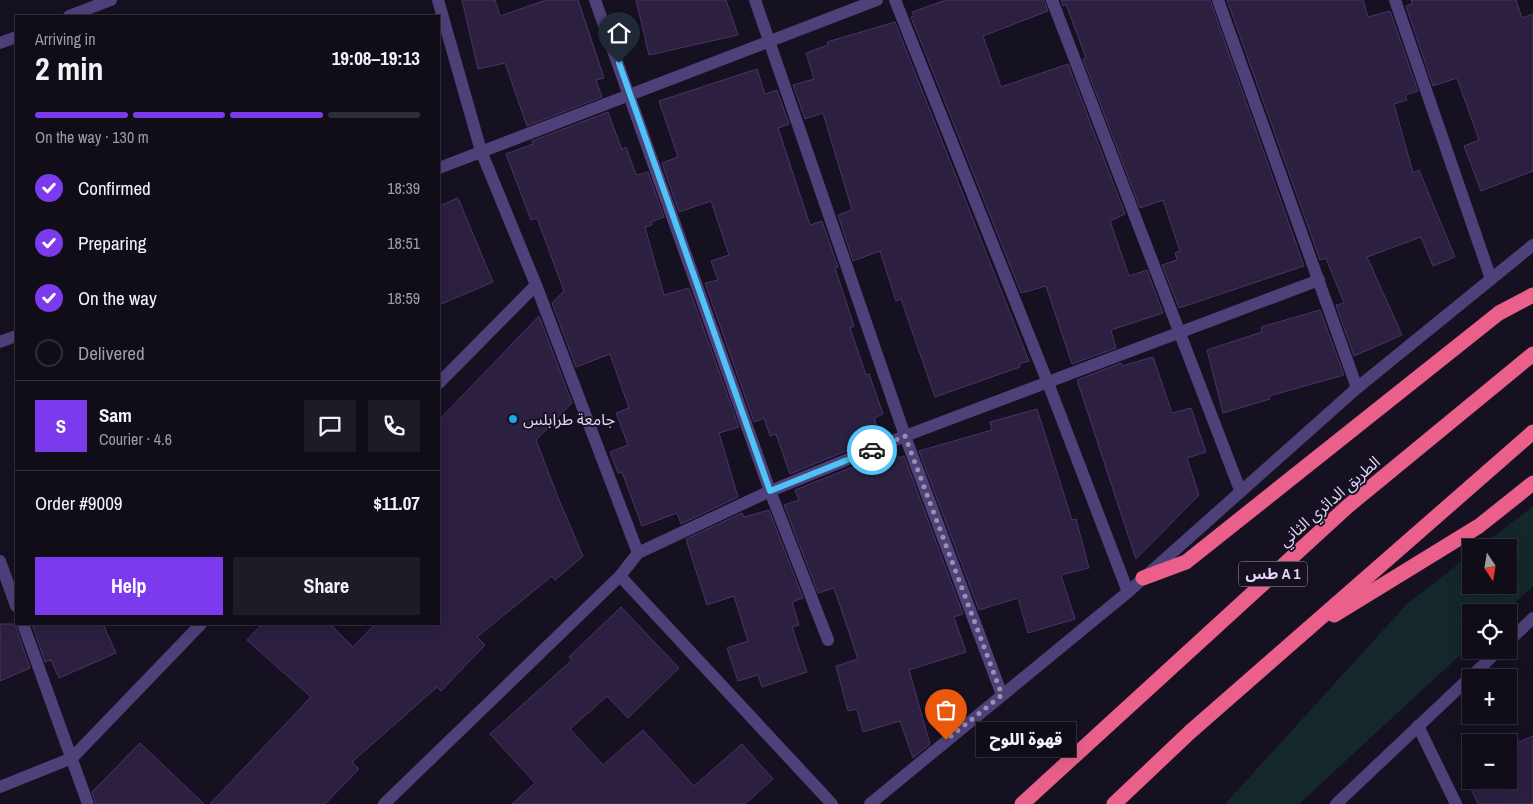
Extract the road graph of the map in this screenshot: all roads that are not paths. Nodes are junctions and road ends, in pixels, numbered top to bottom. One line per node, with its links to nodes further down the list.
1 (111, 0): 10 (street)
2 (438, 0): 15 (street)
3 (595, 0): 14 (street)
4 (755, 0): 12 (street)
5 (877, 0): 12 (street)
6 (895, 0): 27 (street)
7 (1052, 0): 22 (street)
8 (1218, 0): 19 (street)
9 (1395, 0): 18 (street)
10 (72, 15)
11 (15, 37): 13 (street)
12 (770, 41): 14 (street); 30 (street)
13 (0, 43)
14 (631, 95): 15 (street); 33 (street)
15 (481, 151): 16 (street); 20 (street)
16 (440, 168)
17 (1533, 245): 18 (street)
18 (1491, 279): 28 (street)
19 (1319, 280): 22 (street); 28 (street)
20 (536, 285): 26 (street); 34 (street)
21 (1533, 295): 37 (highway)
22 (1180, 332): 27 (street); 32 (street)
23 (15, 336): 24 (street)
24 (0, 342)
25 (1533, 354): 55 (highway, الطريق الدائري الثاني / طس A 1)
26 (440, 382)
27 (1048, 382): 30 (street); 38 (street)
28 (1357, 388): 32 (street)
29 (1533, 432): 44 (highway)
30 (905, 436): 33 (street); 47 (street)
31 (1533, 483): 44 (highway)
32 (1240, 490): 37 (street)
33 (770, 491): 34 (street); 45 (street)
34 (638, 553): 36 (street)
35 (0, 561): 39 (street)
36 (620, 576): 52 (street); 53 (street)
37 (1143, 578): 38 (street)
38 (1128, 592): 47 (street)
39 (15, 603)
40 (1533, 618): 43 (street)
41 (23, 625): 49 (street)
42 (200, 625): 49 (street)
43 (1517, 633)
44 (1300, 635): 56 (highway)
45 (828, 640)
46 (1489, 659): 48 (street)
47 (1002, 695): 54 (street)
48 (1418, 726): 57 (street); 58 (street)
49 (72, 758): 50 (street); 51 (street)
50 (0, 787)
51 (88, 804)
52 (384, 804)
53 (832, 804)
54 (870, 804)
55 (1022, 804)
56 (1114, 804)
57 (1336, 804)
58 (1456, 804)

